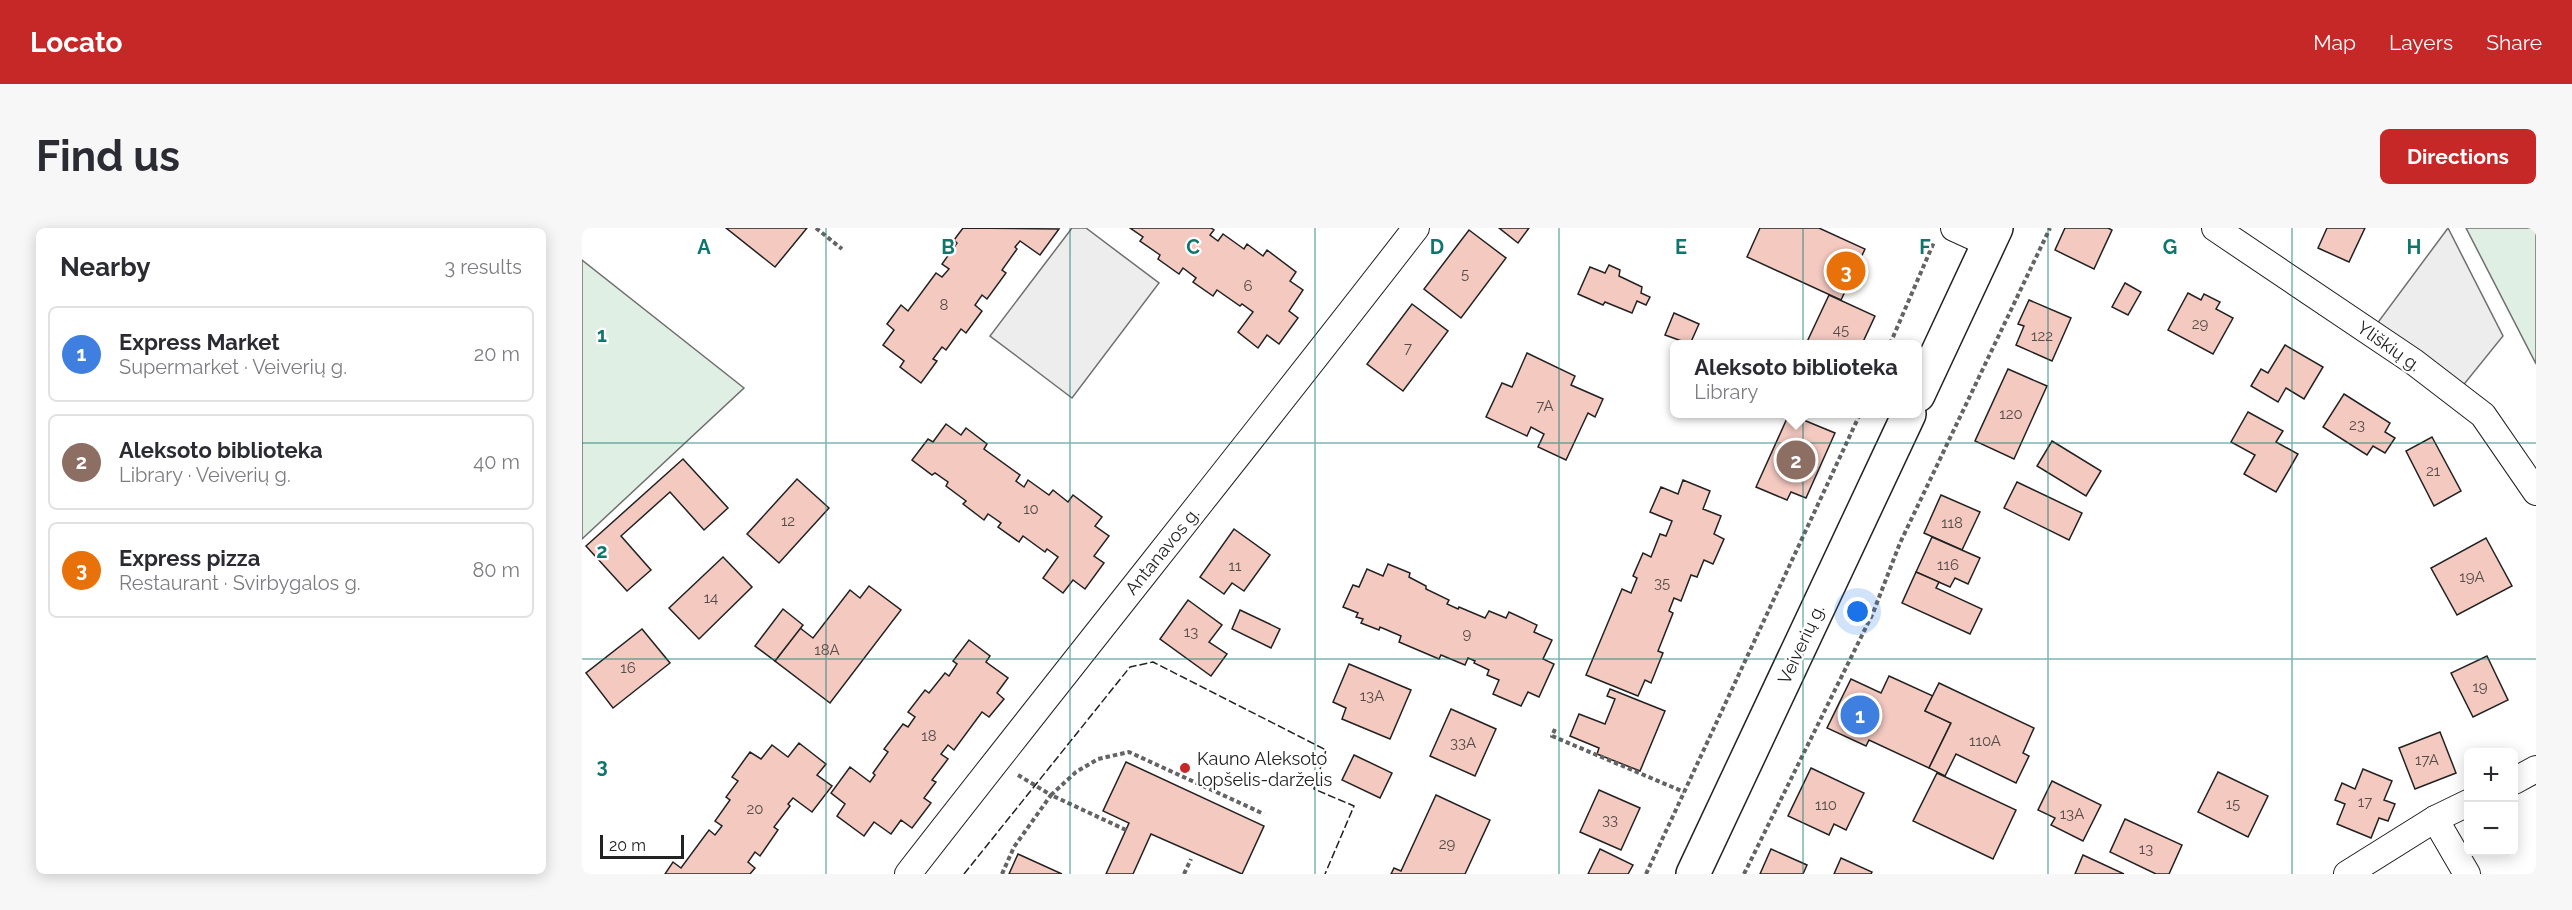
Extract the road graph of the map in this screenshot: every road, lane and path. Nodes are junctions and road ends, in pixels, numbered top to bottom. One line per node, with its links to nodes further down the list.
1 (816, 228): 7 (path)
2 (1416, 228): 24 (street, Antanavos g.)
3 (2050, 228): 29 (path)
4 (2215, 228): 12 (street, Yliškių g.)
5 (1945, 233): 6 (street); 8 (path)
6 (1992, 236): 9 (main road)
7 (842, 249)
8 (1892, 340)
9 (1922, 384)
10 (1858, 418): 17 (path)
11 (1907, 418): 28 (main road, Veiverių g.)
12 (2536, 492)
13 (1555, 729): 17 (path)
14 (2536, 769): 16 (street)
15 (1018, 776): 18 (path)
16 (2518, 779)
17 (1684, 792): 27 (path)
18 (1051, 795): 20 (path); 22 (path); 25 (path)
19 (2464, 805): 21 (street)
20 (1264, 814)
21 (2435, 819): 30 (street); 31 (street)
22 (1126, 830)
23 (1191, 860): 26 (path)
24 (908, 874)
25 (1002, 874)
26 (1184, 874)
27 (1646, 874)
28 (1693, 874)
29 (1744, 874)
30 (2347, 874)
31 (2467, 874)

